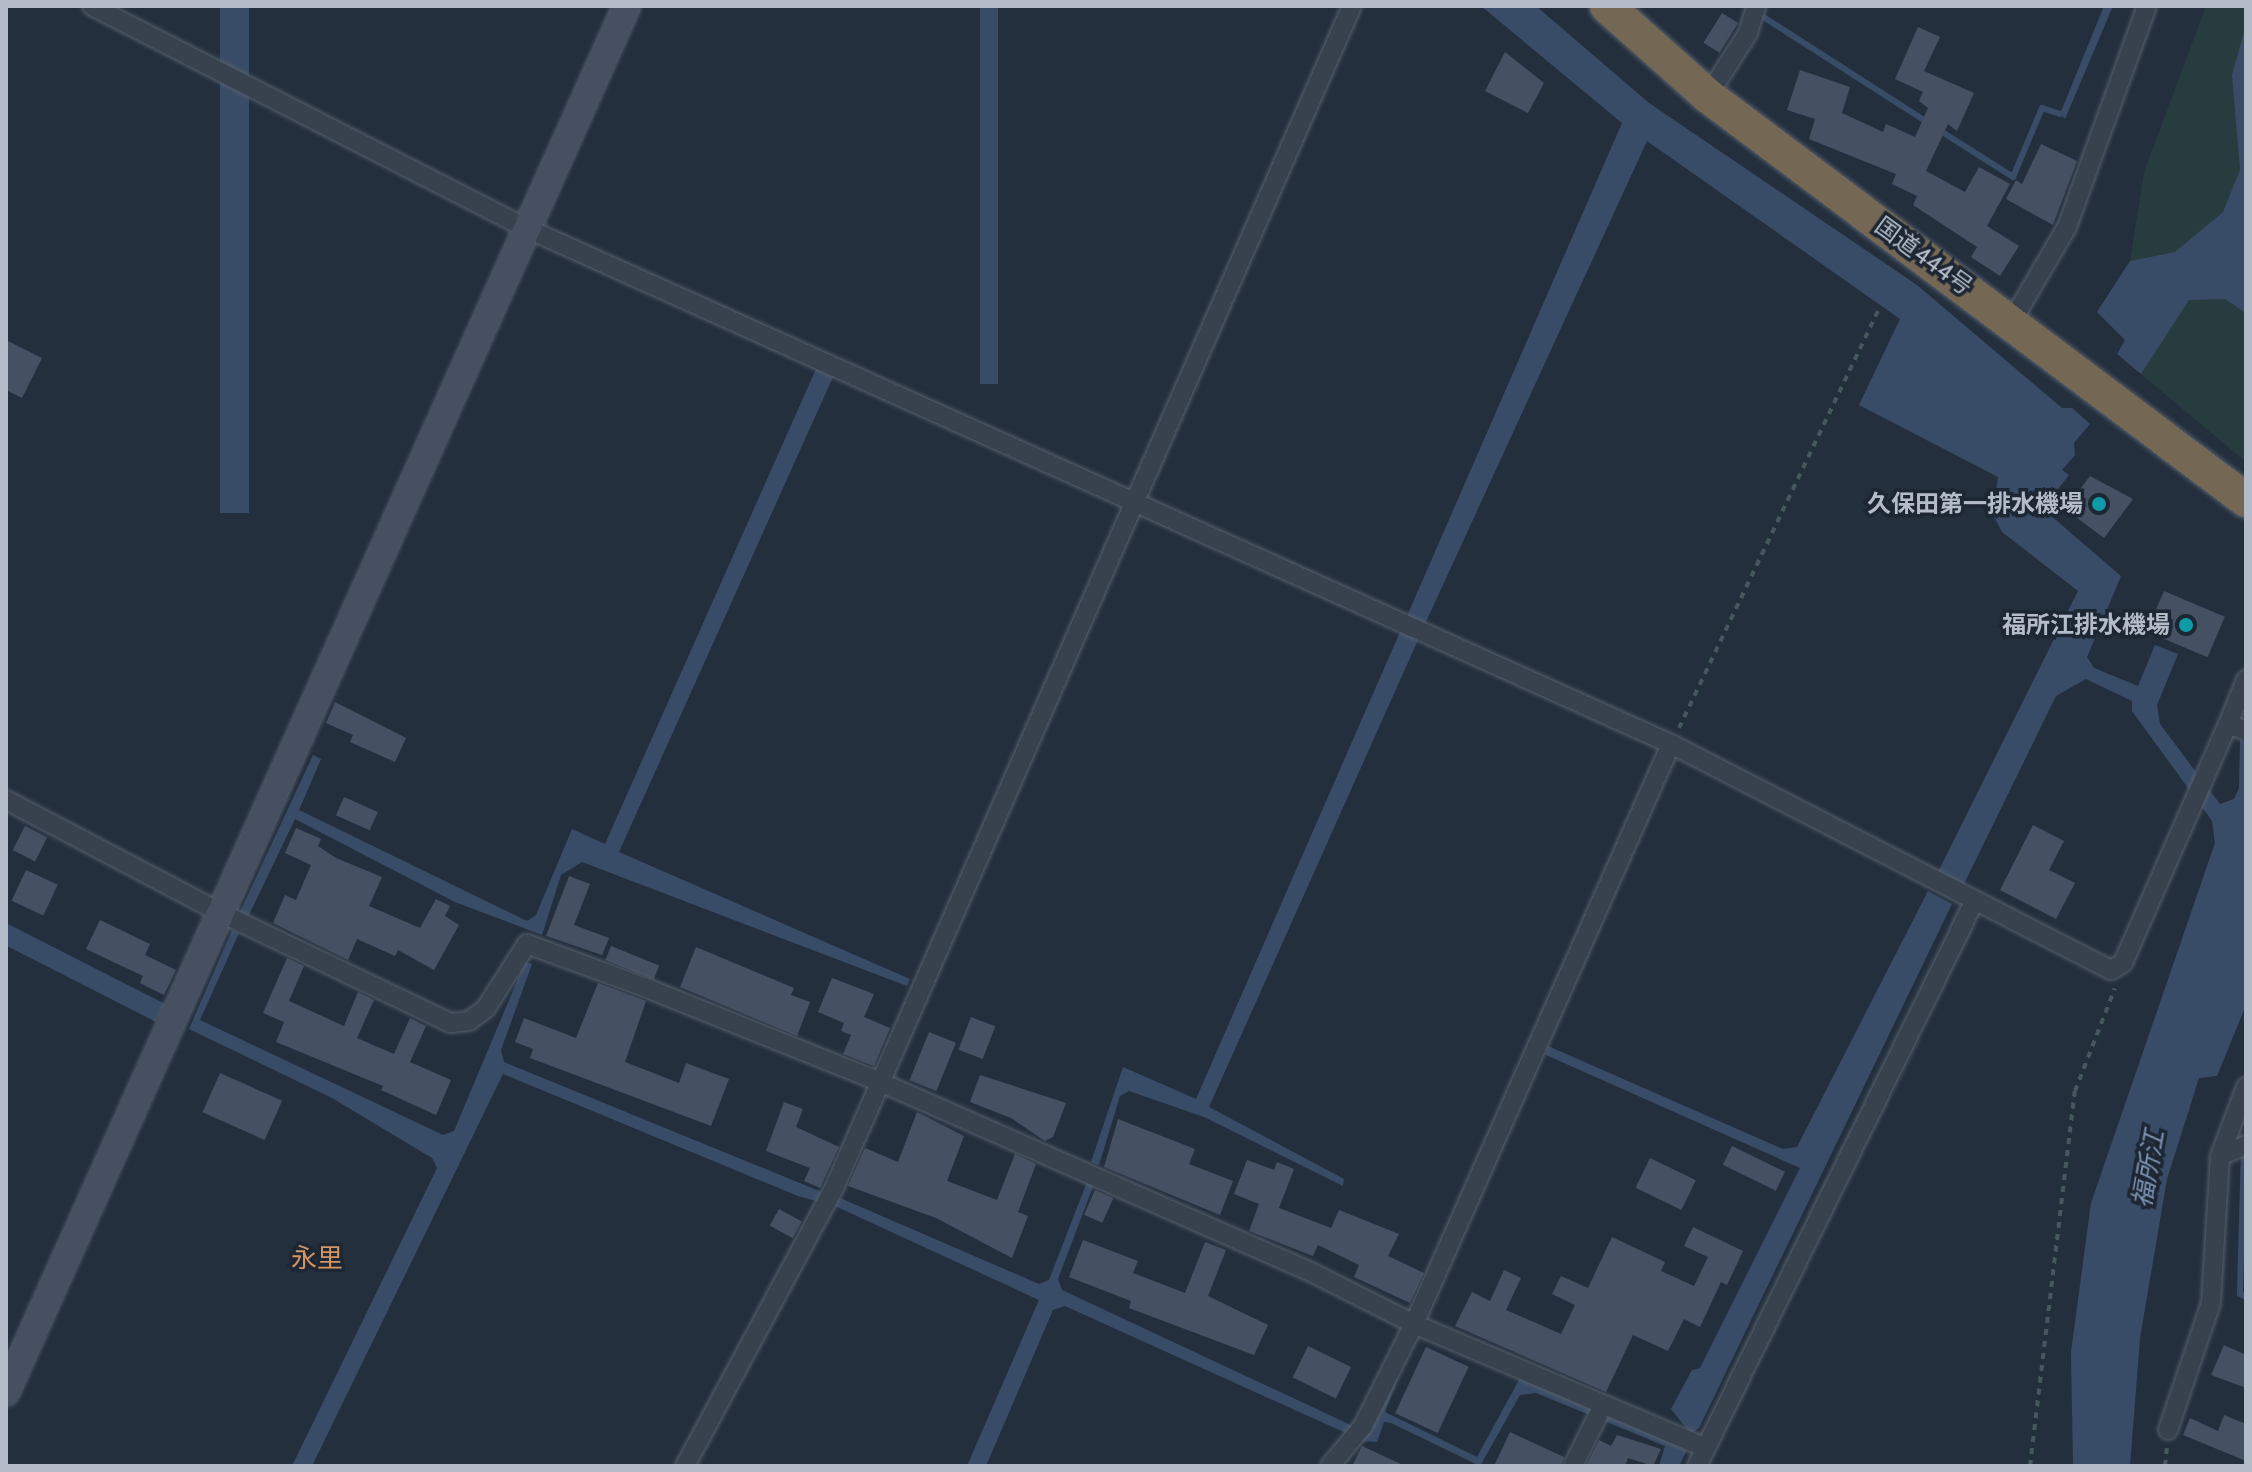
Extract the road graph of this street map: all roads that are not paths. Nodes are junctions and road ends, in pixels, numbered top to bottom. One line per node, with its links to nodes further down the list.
1 (92, 6): 8 (street)
2 (627, 6): 8 (street)
3 (1352, 6): 11 (street)
4 (1607, 6): 7 (highway, 国道444号)
5 (1756, 6): 7 (street)
6 (2147, 6): 9 (street)
7 (1708, 96): 9 (highway, 国道444号)
8 (526, 228): 11 (street); 18 (street)
9 (2012, 321): 10 (highway, 国道444号)
10 (2246, 500)
11 (1132, 502): 15 (street); 19 (street)
12 (2246, 680): 13 (street)
13 (2228, 724): 14 (street); 17 (street)
14 (2246, 731)
15 (1671, 744): 17 (street); 23 (street)
16 (6, 800): 18 (street)
17 (1973, 904): 27 (street)
18 (219, 912): 19 (street); 24 (street)
19 (878, 1081): 23 (street); 28 (street)
20 (2246, 1087): 22 (street)
21 (2246, 1145): 22 (street)
22 (2220, 1156): 26 (street)
23 (1414, 1324): 25 (street); 29 (street)
24 (6, 1392)
25 (1603, 1405): 27 (street); 30 (street)
26 (2168, 1430)
27 (1706, 1448): 31 (street)
28 (685, 1466)
29 (1330, 1466)
30 (1573, 1466)
31 (1697, 1466)

